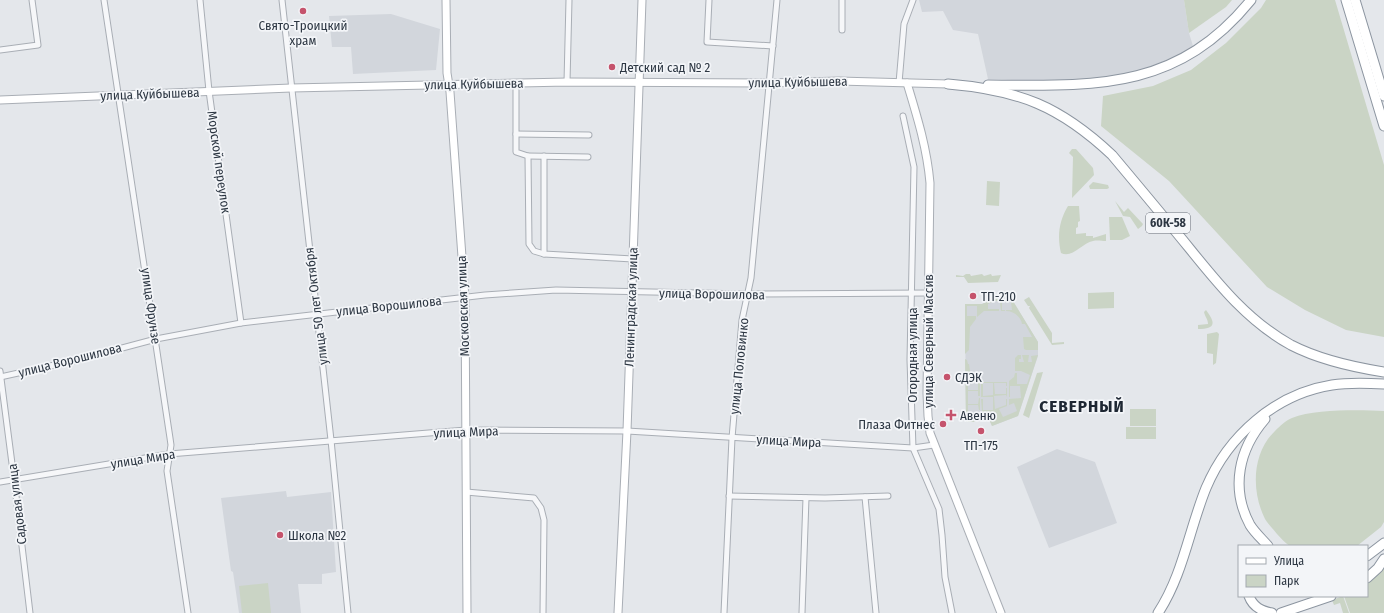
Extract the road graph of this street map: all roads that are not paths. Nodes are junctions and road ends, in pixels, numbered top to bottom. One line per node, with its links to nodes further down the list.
1 (32, 0): 17 (street)
2 (104, 0): 28 (street, улица Фрунзе)
3 (200, 0): 27 (street, Морской переулок)
4 (282, 0): 26 (street, улица 50 лет Октября)
5 (446, 0): 25 (street, Московская улица)
6 (569, 0): 18 (street)
7 (642, 0): 19 (street, Ленинградская улица)
8 (709, 0): 16 (street)
9 (777, 0): 16 (street, улица Половинко)
10 (842, 0): 15 (street)
11 (913, 0): 22 (street)
12 (1251, 0): 24 (highway)
13 (1346, 0): 32 (highway)
14 (1355, 0): 29 (highway)
15 (842, 30)
16 (773, 46): 21 (street, улица Половинко)
17 (0, 50)
18 (566, 82): 19 (street, улица Куйбышева); 20 (street, улица Куйбышева)
19 (639, 82): 21 (street, улица Куйбышева); 39 (street, Ленинградская улица)
20 (516, 83): 25 (street, улица Куйбышева); 33 (street)
21 (770, 83): 22 (street, улица Куйбышева); 42 (street, улица Половинко)
22 (899, 83): 23 (street, улица Куйбышева)
23 (907, 83): 24 (street, улица Куйбышева); 41 (street, улица Северный Массив)
24 (948, 84): 48 (highway, 60К-58)
25 (448, 85): 26 (street, улица Куйбышева); 44 (street, Московская улица)
26 (291, 88): 27 (street, улица Куйбышева); 45 (street, улица 50 лет Октября)
27 (209, 91): 28 (street, улица Куйбышева); 46 (street, Морской переулок)
28 (119, 94): 30 (street, улица Куйбышева); 47 (street, улица Фрунзе)
29 (1384, 96)
30 (0, 100)
31 (903, 116): 43 (street, Огородная улица)
32 (1384, 126)
33 (516, 134): 34 (street); 35 (street)
34 (589, 135)
35 (528, 156): 36 (street); 38 (street)
36 (544, 156): 37 (street); 38 (street)
37 (588, 157)
38 (544, 254): 39 (street)
39 (633, 259): 40 (street, Ленинградская улица)
40 (632, 292): 42 (street, улица Ворошилова); 44 (street, улица Ворошилова); 53 (street, Ленинградская улица)
41 (928, 293): 43 (street, улица Ворошилова); 56 (street, улица Северный Массив)
42 (747, 294): 43 (street, улица Ворошилова); 54 (street, улица Половинко)
43 (912, 294): 57 (street, Огородная улица)
44 (465, 298): 45 (street, улица Ворошилова); 52 (street, Московская улица)
45 (317, 314): 46 (street, улица Ворошилова); 55 (street, улица 50 лет Октября)
46 (241, 323): 47 (street, улица Ворошилова)
47 (156, 339): 49 (street, улица Ворошилова); 58 (street, улица Фрунзе)
48 (1384, 372)
49 (0, 375): 59 (street, Садовая улица)
50 (1384, 384): 51 (highway)
51 (1332, 385): 67 (highway); 85 (highway)
52 (466, 430): 53 (street, улица Мира); 55 (street, улица Мира); 61 (street, Московская улица)
53 (627, 431): 54 (street, улица Мира); 79 (street, Ленинградская улица)
54 (732, 438): 57 (street, улица Мира); 62 (street, улица Половинко)
55 (331, 440): 58 (street, улица Мира); 76 (street, улица 50 лет Октября)
56 (934, 445): 57 (street, улица Мира); 84 (street, улица Северный Массив)
57 (912, 448): 83 (street, Огородная улица)
58 (170, 454): 59 (street, улица Мира); 75 (street, улица Фрунзе)
59 (14, 479): 60 (street, улица Мира); 74 (street, Садовая улица)
60 (0, 482)
61 (466, 492): 77 (street, Московская улица); 78 (street)
62 (729, 496): 65 (street); 80 (street, улица Половинко)
63 (888, 496): 64 (street)
64 (865, 497): 65 (street); 82 (street)
65 (806, 498): 81 (street)
66 (1384, 543): 68 (highway)
67 (1267, 545)
68 (1368, 555)
69 (1384, 559): 70 (highway)
70 (1368, 577)
71 (1250, 597): 86 (highway)
72 (1324, 597): 73 (highway)
73 (1313, 599): 87 (highway)
74 (30, 613)
75 (188, 613)
76 (348, 613)
77 (467, 613)
78 (543, 613)
79 (618, 613)
80 (724, 613)
81 (802, 613)
82 (876, 613)
83 (952, 613)
84 (1001, 613)
85 (1158, 613)
86 (1272, 613)
87 (1281, 613)

